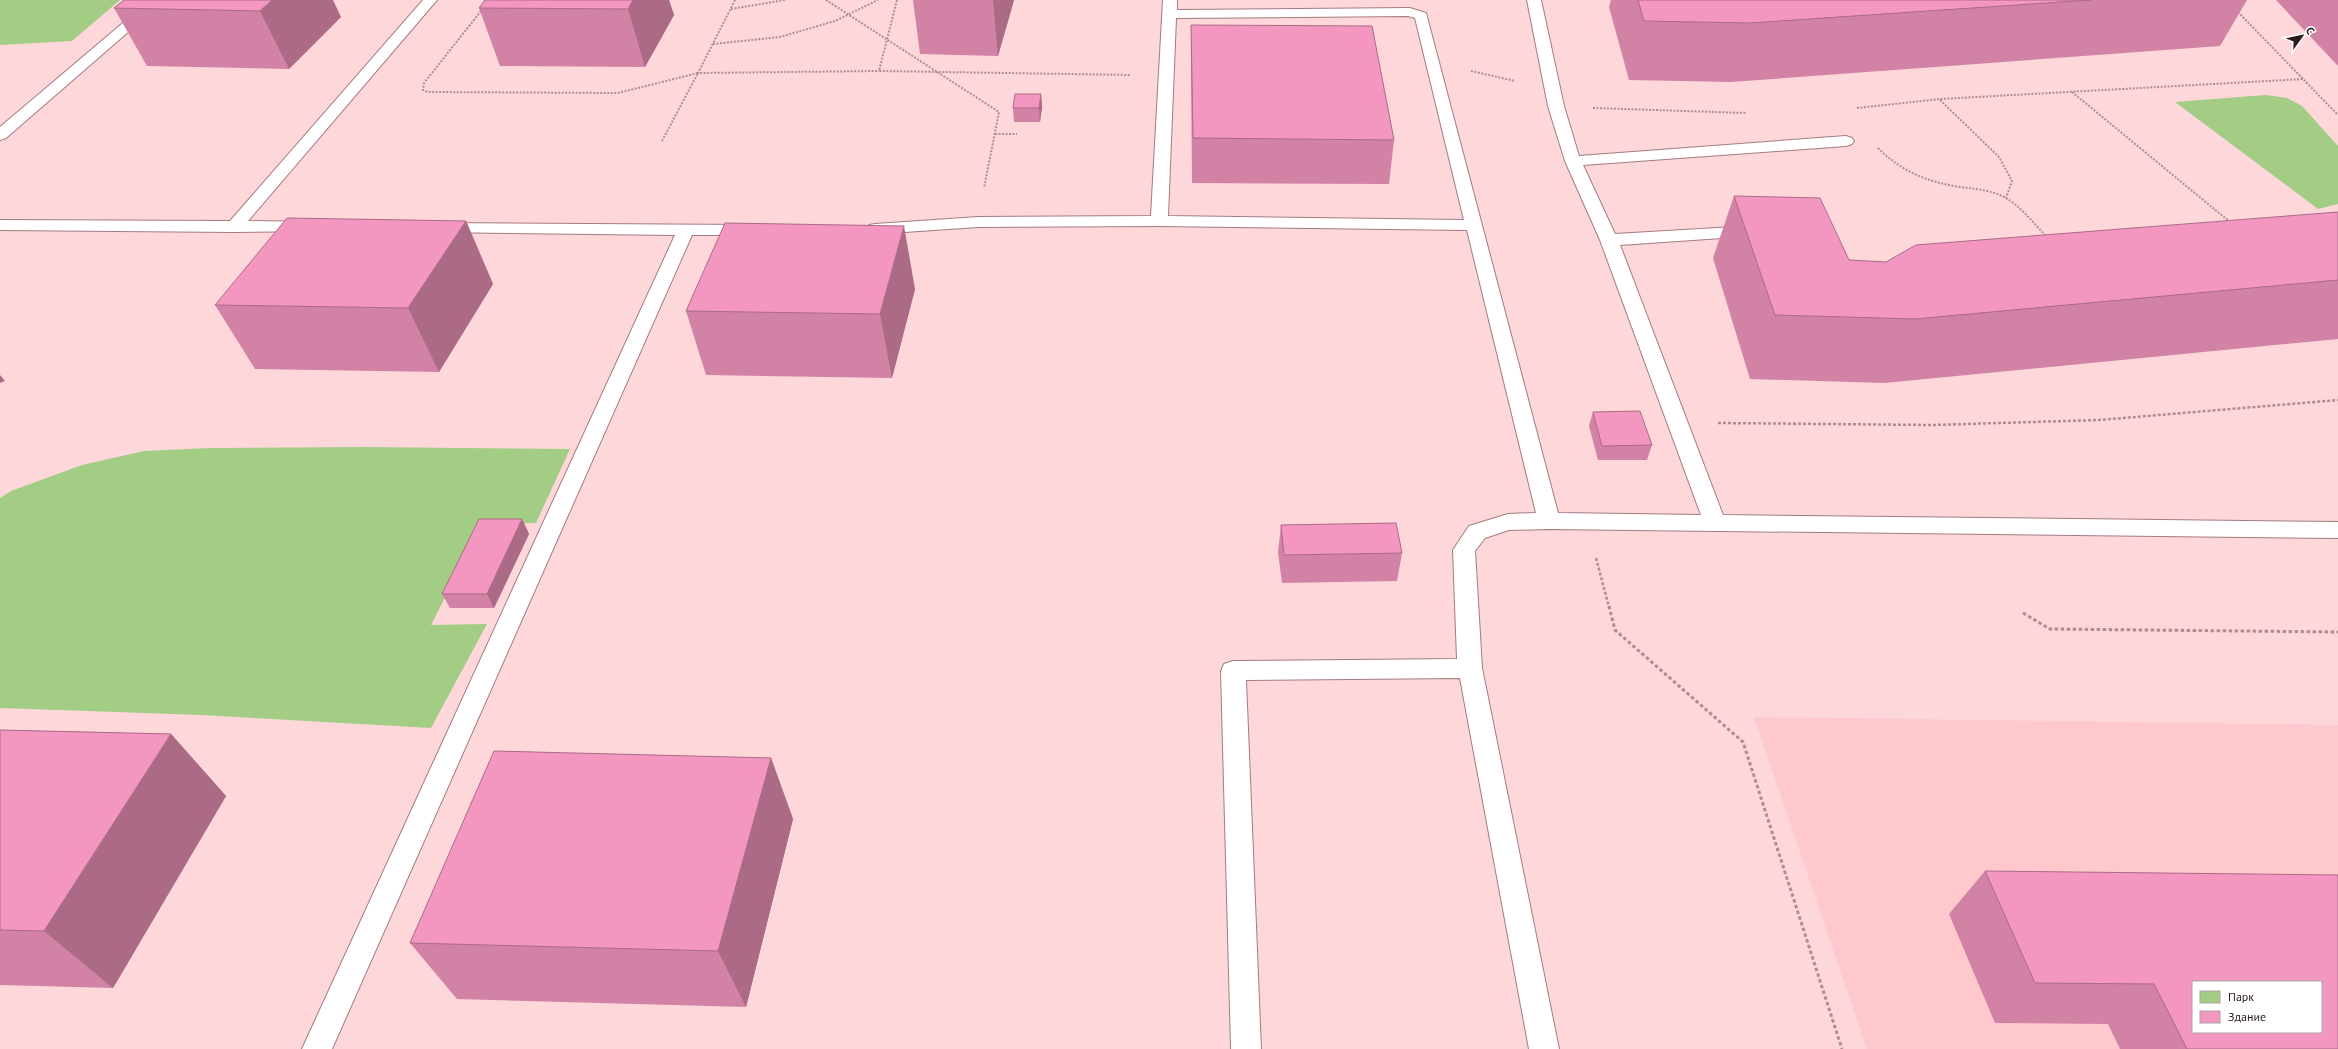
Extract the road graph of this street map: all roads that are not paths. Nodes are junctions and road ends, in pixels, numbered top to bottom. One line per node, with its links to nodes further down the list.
1 (158, 0): 5 (lane)
2 (430, 0): 11 (lane)
3 (1534, 0): 7 (lane)
4 (1170, 7): 8 (lane); 10 (lane)
5 (0, 135)
6 (1846, 141): 7 (lane)
7 (1573, 162): 18 (lane)
8 (1159, 221): 10 (lane); 14 (lane)
9 (0, 225): 11 (lane)
10 (1474, 225): 19 (lane)
11 (234, 227): 12 (lane)
12 (324, 227)
13 (419, 228): 17 (lane)
14 (856, 229)
15 (771, 230): 17 (lane)
16 (1771, 230): 18 (lane)
17 (685, 231): 23 (lane)
18 (1609, 240): 20 (lane)
19 (1549, 521): 20 (lane); 22 (lane)
20 (1715, 522): 21 (lane)
21 (2338, 530)
22 (1470, 668): 24 (lane); 25 (lane)
23 (317, 1049)
24 (1246, 1049)
25 (1544, 1049)

